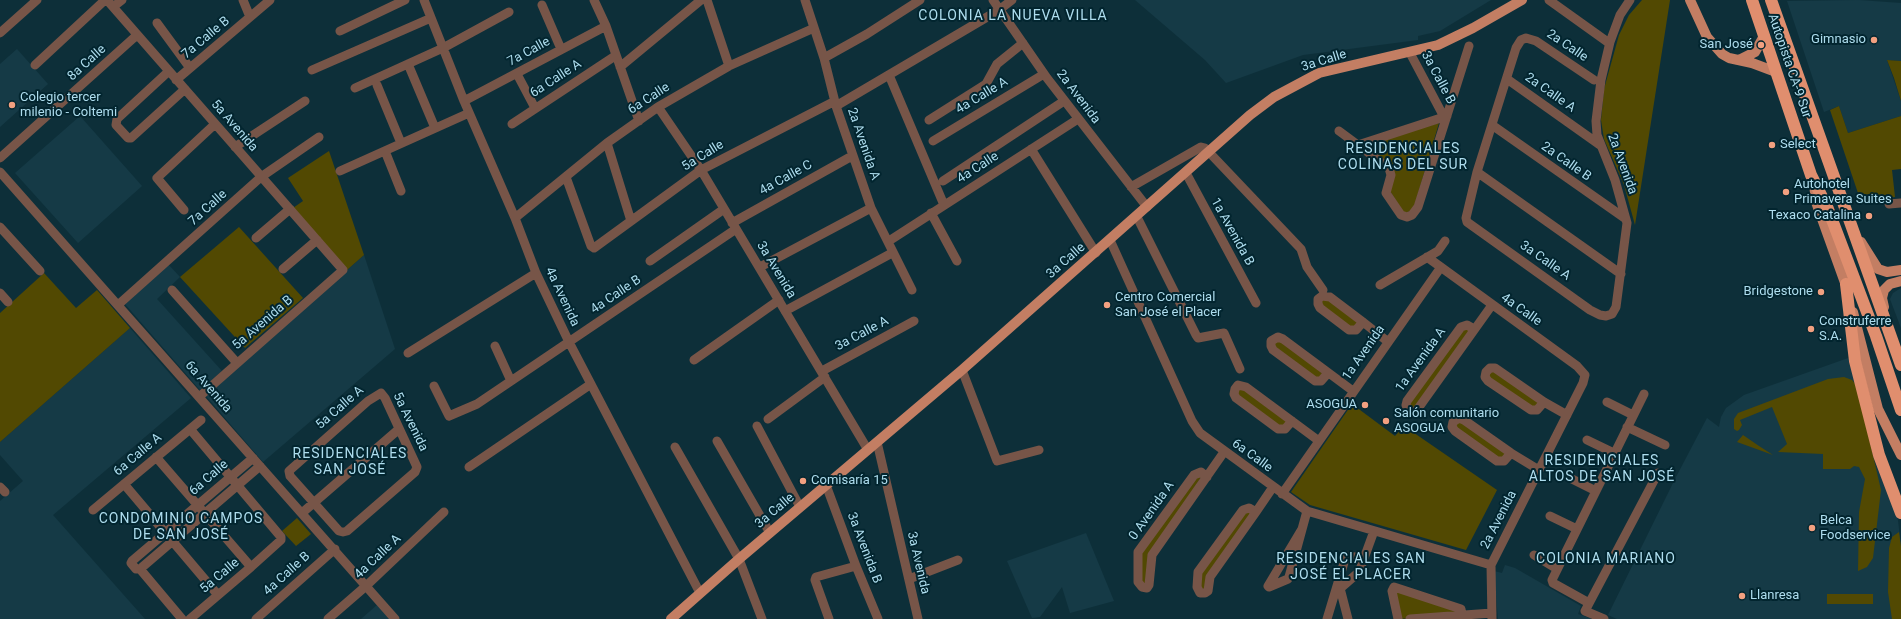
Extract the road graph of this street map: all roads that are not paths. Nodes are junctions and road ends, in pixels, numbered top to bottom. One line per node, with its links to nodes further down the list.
1 (37, 0): 30 (street)
2 (122, 0): 20 (street)
3 (243, 0): 24 (street)
4 (270, 0): 24 (street, 7a Calle B)
5 (405, 0): 29 (street)
6 (424, 0): 25 (street, 4a Avenida)
7 (594, 0): 27 (street)
8 (701, 0): 45 (street)
9 (707, 0): 44 (street)
10 (920, 0): 40 (street)
11 (993, 0): 22 (street, 2a Avenida)
12 (1012, 0): 22 (street, 5a Calle)
13 (1522, 0): 38 (main road, 3a Calle)
14 (1549, 0): 34 (street)
15 (1630, 0): 34 (street, 2a Avenida)
16 (1690, 0): 41 (main road)
17 (1752, 0): 32 (highway, Autopista CA-9 Sur)
18 (1771, 0): 117 (highway, Autopista CA-9 Sur)
19 (808, 1): 28 (street, 2a Avenida A)
20 (108, 2): 31 (street, 5a Avenida); 43 (street)
21 (542, 5): 37 (street)
22 (999, 10): 33 (street, 2a Avenida); 52 (street, 5a Calle)
23 (508, 12): 36 (street)
24 (250, 17): 46 (street, 7a Calle B)
25 (431, 18): 36 (street, 4a Avenida); 47 (street)
26 (157, 23): 46 (street)
27 (606, 26): 37 (street, 7a Calle); 39 (street)
28 (814, 28): 40 (street, 2a Avenida A); 44 (street, 6a Calle)
29 (340, 31)
30 (0, 33)
31 (137, 35): 48 (street, 5a Avenida); 90 (street, 8a Calle)
32 (1764, 36): 41 (main road); 49 (highway, Autopista CA-9 Sur)
33 (1023, 43): 51 (street, 2a Avenida); 68 (street)
34 (1610, 44): 70 (street, 2a Avenida)
35 (1469, 46): 66 (street)
36 (443, 48): 42 (street); 60 (street, 4a Avenida)
37 (561, 49): 50 (street, 7a Calle)
38 (1410, 53): 66 (street, 3a Calle B); 87 (main road, 3a Calle)
39 (615, 56): 45 (street); 64 (street, 6a Calle A)
40 (824, 58): 62 (street, 2a Avenida A)
41 (1739, 60): 49 (main road)
42 (408, 64): 57 (street); 74 (street)
43 (35, 65)
44 (729, 66): 63 (street, 6a Calle)
45 (620, 67): 69 (street)
46 (190, 68): 54 (street, 7a Calle B)
47 (312, 70)
48 (169, 71): 54 (street, 5a Avenida); 58 (street)
49 (1776, 72): 98 (highway, Autopista CA-9 Sur)
50 (517, 74): 60 (street, 7a Calle); 64 (street)
51 (1044, 74): 61 (street, 2a Avenida); 79 (street, 4a Calle A)
52 (889, 75): 62 (street, 5a Calle); 104 (street)
53 (1507, 79): 55 (street, 2a Calle); 73 (street); 75 (street, 2a Calle A)
54 (176, 80): 58 (street, 5a Avenida)
55 (1594, 80)
56 (377, 85): 80 (street)
57 (355, 88)
58 (185, 89): 71 (street, 5a Avenida)
59 (305, 101): 84 (street)
60 (464, 101): 65 (street, 4a Avenida)
61 (1064, 101): 67 (street, 2a Avenida); 99 (street)
62 (836, 104): 89 (street, 2a Avenida A); 91 (street, 5a Calle)
63 (658, 107): 69 (street, 6a Calle); 91 (street, 3a Avenida)
64 (535, 108): 72 (street, 6a Calle A)
65 (469, 113): 74 (street); 112 (street, 4a Avenida)
66 (1445, 116): 78 (street); 88 (street)
67 (1078, 119): 85 (street, 4a Calle); 100 (street, 2a Avenida)
68 (930, 120)
69 (639, 121): 81 (street, 6a Calle)
70 (1596, 121): 75 (street, 2a Calle A); 83 (street, 2a Avenida)
71 (215, 124): 84 (street, 5a Avenida); 109 (street)
72 (512, 124)
73 (1492, 125): 94 (street); 113 (street, 2a Calle B)
74 (435, 128): 80 (street)
75 (1578, 128): 83 (street, 2a Calle A)
76 (1339, 131): 82 (street)
77 (319, 136): 96 (street, 7a Calle)
78 (1375, 139): 82 (street); 88 (street)
79 (933, 141)
80 (402, 143): 86 (street)
81 (607, 143): 97 (street, 6a Calle); 114 (street)
82 (1358, 145): 88 (street)
83 (1600, 145): 113 (street, 2a Avenida)
84 (235, 147): 96 (street, 5a Avenida)
85 (1031, 149): 104 (street, 4a Calle); 124 (street)
86 (385, 151): 92 (street); 101 (street)
87 (1209, 152): 95 (main road, 3a Calle); 100 (street); 141 (street)
88 (1368, 153)
89 (852, 156): 106 (street, 2a Avenida A); 115 (street, 4a Calle C)
90 (0, 158)
91 (701, 170): 108 (street, 3a Avenida); 114 (street, 5a Calle)
92 (340, 171)
93 (0, 172): 146 (street, 6a Avenida)
94 (1477, 172): 135 (street); 149 (street, 3a Calle A)
95 (1186, 173): 105 (main road, 3a Calle); 145 (street, 1a Avenida B)
96 (261, 177): 107 (street, 5a Avenida); 146 (street, 7a Calle)
97 (566, 177): 112 (street, 6a Calle); 114 (street, 5a Calle)
98 (1813, 180): 137 (main road); 175 (highway, Autopista CA-9 Sur)
99 (943, 181)
100 (1131, 187): 105 (street, 2a Avenida)
101 (401, 191)
102 (1901, 203): 103 (street)
103 (1889, 204)
104 (944, 205): 110 (street, 4a Calle)
105 (1147, 207): 111 (main road, 3a Calle)
106 (871, 208): 123 (street, 2a Avenida A); 128 (street)
107 (290, 209): 118 (street); 120 (street, 5a Avenida)
108 (724, 209): 115 (street, 3a Avenida); 126 (street)
109 (184, 210)
110 (931, 213): 119 (street, 4a Calle); 127 (street)
111 (1137, 217): 121 (main road, 3a Calle); 161 (street)
112 (515, 218): 134 (street, 4a Avenida)
113 (1626, 219): 135 (street, 2a Avenida)
114 (631, 221)
115 (734, 226): 128 (street, 3a Avenida); 155 (street, 4a Calle B)
116 (0, 227): 133 (street)
117 (1852, 229): 132 (main road); 152 (highway, Autopista CA-9 Sur)
118 (256, 238)
119 (892, 239)
120 (317, 240): 129 (street, 5a Avenida); 131 (street)
121 (1110, 240): 124 (main road, 3a Calle); 193 (street, 6a Calle)
122 (1445, 241): 125 (street)
123 (892, 253): 140 (street, 2a Avenida A); 148 (street)
124 (1096, 253): 162 (main road, 3a Calle)
125 (1427, 257): 130 (street, 4a Calle); 138 (street)
126 (650, 261)
127 (957, 261)
128 (760, 267): 143 (street, 3a Avenida)
129 (342, 268): 159 (street, 5a Avenida B)
130 (1441, 268): 147 (street, 4a Calle); 154 (street, 1a Avenida)
131 (283, 269)
132 (1901, 270)
133 (40, 271)
134 (536, 273): 155 (street, 4a Avenida); 157 (street)
135 (1621, 274): 149 (street, 2a Avenida)
136 (1901, 281): 152 (main road)
137 (1846, 284): 196 (main road); 221 (highway)
138 (1380, 285)
139 (172, 290): 159 (street)
140 (912, 290)
141 (1323, 290)
142 (0, 292): 144 (street)
143 (778, 300): 148 (street, 3a Avenida); 158 (street)
144 (8, 302)
145 (1256, 303)
146 (118, 304): 172 (street, 6a Avenida)
147 (1492, 305): 153 (street, 1a Avenida A); 165 (street, 4a Calle)
148 (785, 310): 164 (street, 3a Avenida)
149 (1609, 315)
150 (914, 321): 164 (street, 3a Calle A)
151 (1363, 322): 151 (street); 154 (street)
152 (1885, 324): 160 (highway, Autopista CA-9 Sur)
153 (1474, 330): 153 (street, 1a Avenida A)
154 (1387, 341): 169 (street, 1a Avenida)
155 (569, 342): 166 (street, 4a Calle B); 167 (street, 4a Avenida)
156 (495, 346): 166 (street)
157 (408, 354)
158 (694, 360)
159 (237, 363): 172 (street, 5a Avenida B)
160 (1901, 365)
161 (1240, 369)
162 (962, 370): 188 (main road, 3a Calle); 192 (street)
163 (1328, 373): 163 (street); 169 (street)
164 (823, 374): 178 (street, 3a Calle A); 191 (street, 3a Avenida)
165 (1585, 374): 176 (street, 2a Avenida)
166 (511, 381): 168 (street, 4a Calle B)
167 (591, 384): 200 (street); 242 (street, 4a Avenida)
168 (434, 386)
169 (1352, 391): 185 (street, 1a Avenida)
170 (377, 394): 184 (street, 5a Avenida); 212 (street, 5a Calle A)
171 (1644, 394): 177 (street)
172 (199, 397): 198 (street, 6a Avenida)
173 (1544, 402): 173 (street); 176 (street)
174 (1607, 402): 177 (street)
175 (1901, 410)
176 (1567, 415): 201 (street, 2a Avenida)
177 (1633, 415): 182 (street)
178 (768, 419)
179 (200, 420): 183 (street, 6a Calle A)
180 (1292, 421): 180 (street); 185 (street)
181 (757, 426): 214 (street)
182 (1627, 427): 189 (street); 195 (street)
183 (190, 429): 197 (street, 6a Calle A); 203 (street)
184 (399, 429): 212 (street); 212 (street, 5a Avenida)
185 (1319, 440): 211 (street, 1a Avenida)
186 (1587, 440): 195 (street)
187 (717, 441): 227 (street)
188 (877, 442): 191 (main road, 3a Calle); 239 (street, 3a Avenida)
189 (1665, 445)
190 (675, 447): 232 (street)
191 (868, 450): 208 (main road, 3a Calle)
192 (1040, 450)
193 (1224, 452): 204 (street, 0 Avenida A); 209 (street, 6a Calle)
194 (1511, 453): 194 (street); 201 (street)
195 (1614, 453): 210 (street)
196 (1900, 453)
197 (156, 457): 206 (street, 6a Calle A); 213 (street)
198 (253, 458): 199 (street, 6a Avenida); 203 (street, 6a Calle)
199 (260, 466): 207 (street, 6a Calle); 220 (street, 6a Avenida)
200 (468, 467)
201 (1539, 470): 234 (street, 2a Avenida)
202 (1658, 473): 244 (street)
203 (231, 477): 207 (street); 213 (street, 6a Calle)
204 (1207, 477): 204 (street, 0 Avenida A)
205 (1568, 477): 210 (street)
206 (124, 484): 215 (street, 6a Calle A); 226 (street)
207 (238, 485): 219 (street, 6a Calle); 236 (street, 5a Calle)
208 (826, 485): 214 (main road, 3a Calle); 235 (street, 3a Avenida B)
209 (1273, 487): 211 (street, 6a Calle); 218 (street)
210 (1596, 491): 224 (street)
211 (1282, 494): 216 (street, 6a Calle)
212 (314, 503): 220 (street)
213 (198, 505): 219 (street); 226 (street, 6a Calle)
214 (800, 507): 227 (main road, 3a Calle)
215 (93, 510)
216 (1308, 511): 223 (street); 225 (street, 6a Calle)
217 (444, 512): 240 (street, 4a Calle A)
218 (1256, 512): 218 (street)
219 (204, 513): 228 (street, 6a Calle); 236 (street)
220 (302, 513): 229 (street, 6a Avenida)
221 (1901, 513)
222 (1550, 516): 224 (street)
223 (1302, 529): 223 (street)
224 (1577, 529): 238 (street)
225 (1374, 531): 231 (street); 234 (street, 6a Calle)
226 (165, 533): 228 (street); 237 (street, 6a Calle)
227 (770, 533): 232 (main road, 3a Calle)
228 (172, 541): 237 (street, 6a Calle); 243 (street)
229 (335, 549): 240 (street, 6a Avenida); 249 (street, 4a Calle B)
230 (1534, 555): 238 (street)
231 (1364, 558): 241 (street); 241 (street)
232 (738, 559): 242 (main road, 3a Calle); 253 (street)
233 (958, 560): 239 (street)
234 (1491, 565): 246 (street, 2a Avenida)
235 (856, 566): 254 (street); 255 (street, 3a Avenida B)
236 (251, 567): 243 (street, 5a Calle)
237 (140, 569): 247 (street)
238 (1557, 569): 244 (street)
239 (909, 579): 256 (street, 3a Avenida)
240 (366, 586): 250 (street, 4a Calle A); 251 (street, 6a Avenida)
241 (1338, 590): 257 (street); 258 (street)
242 (700, 593): 252 (main road, 3a Calle)
243 (218, 594): 248 (street, 5a Calle)
244 (1587, 607): 261 (street)
245 (1462, 615): 246 (street); 259 (street); 260 (street)
246 (1492, 616)
247 (182, 619)
248 (190, 619)
249 (256, 619)
250 (328, 619)
251 (395, 619)
252 (671, 619)
253 (762, 619)
254 (829, 619)
255 (878, 619)
256 (918, 619)
257 (1327, 619)
258 (1348, 619)
259 (1398, 619)
260 (1410, 619)
261 (1604, 619)

